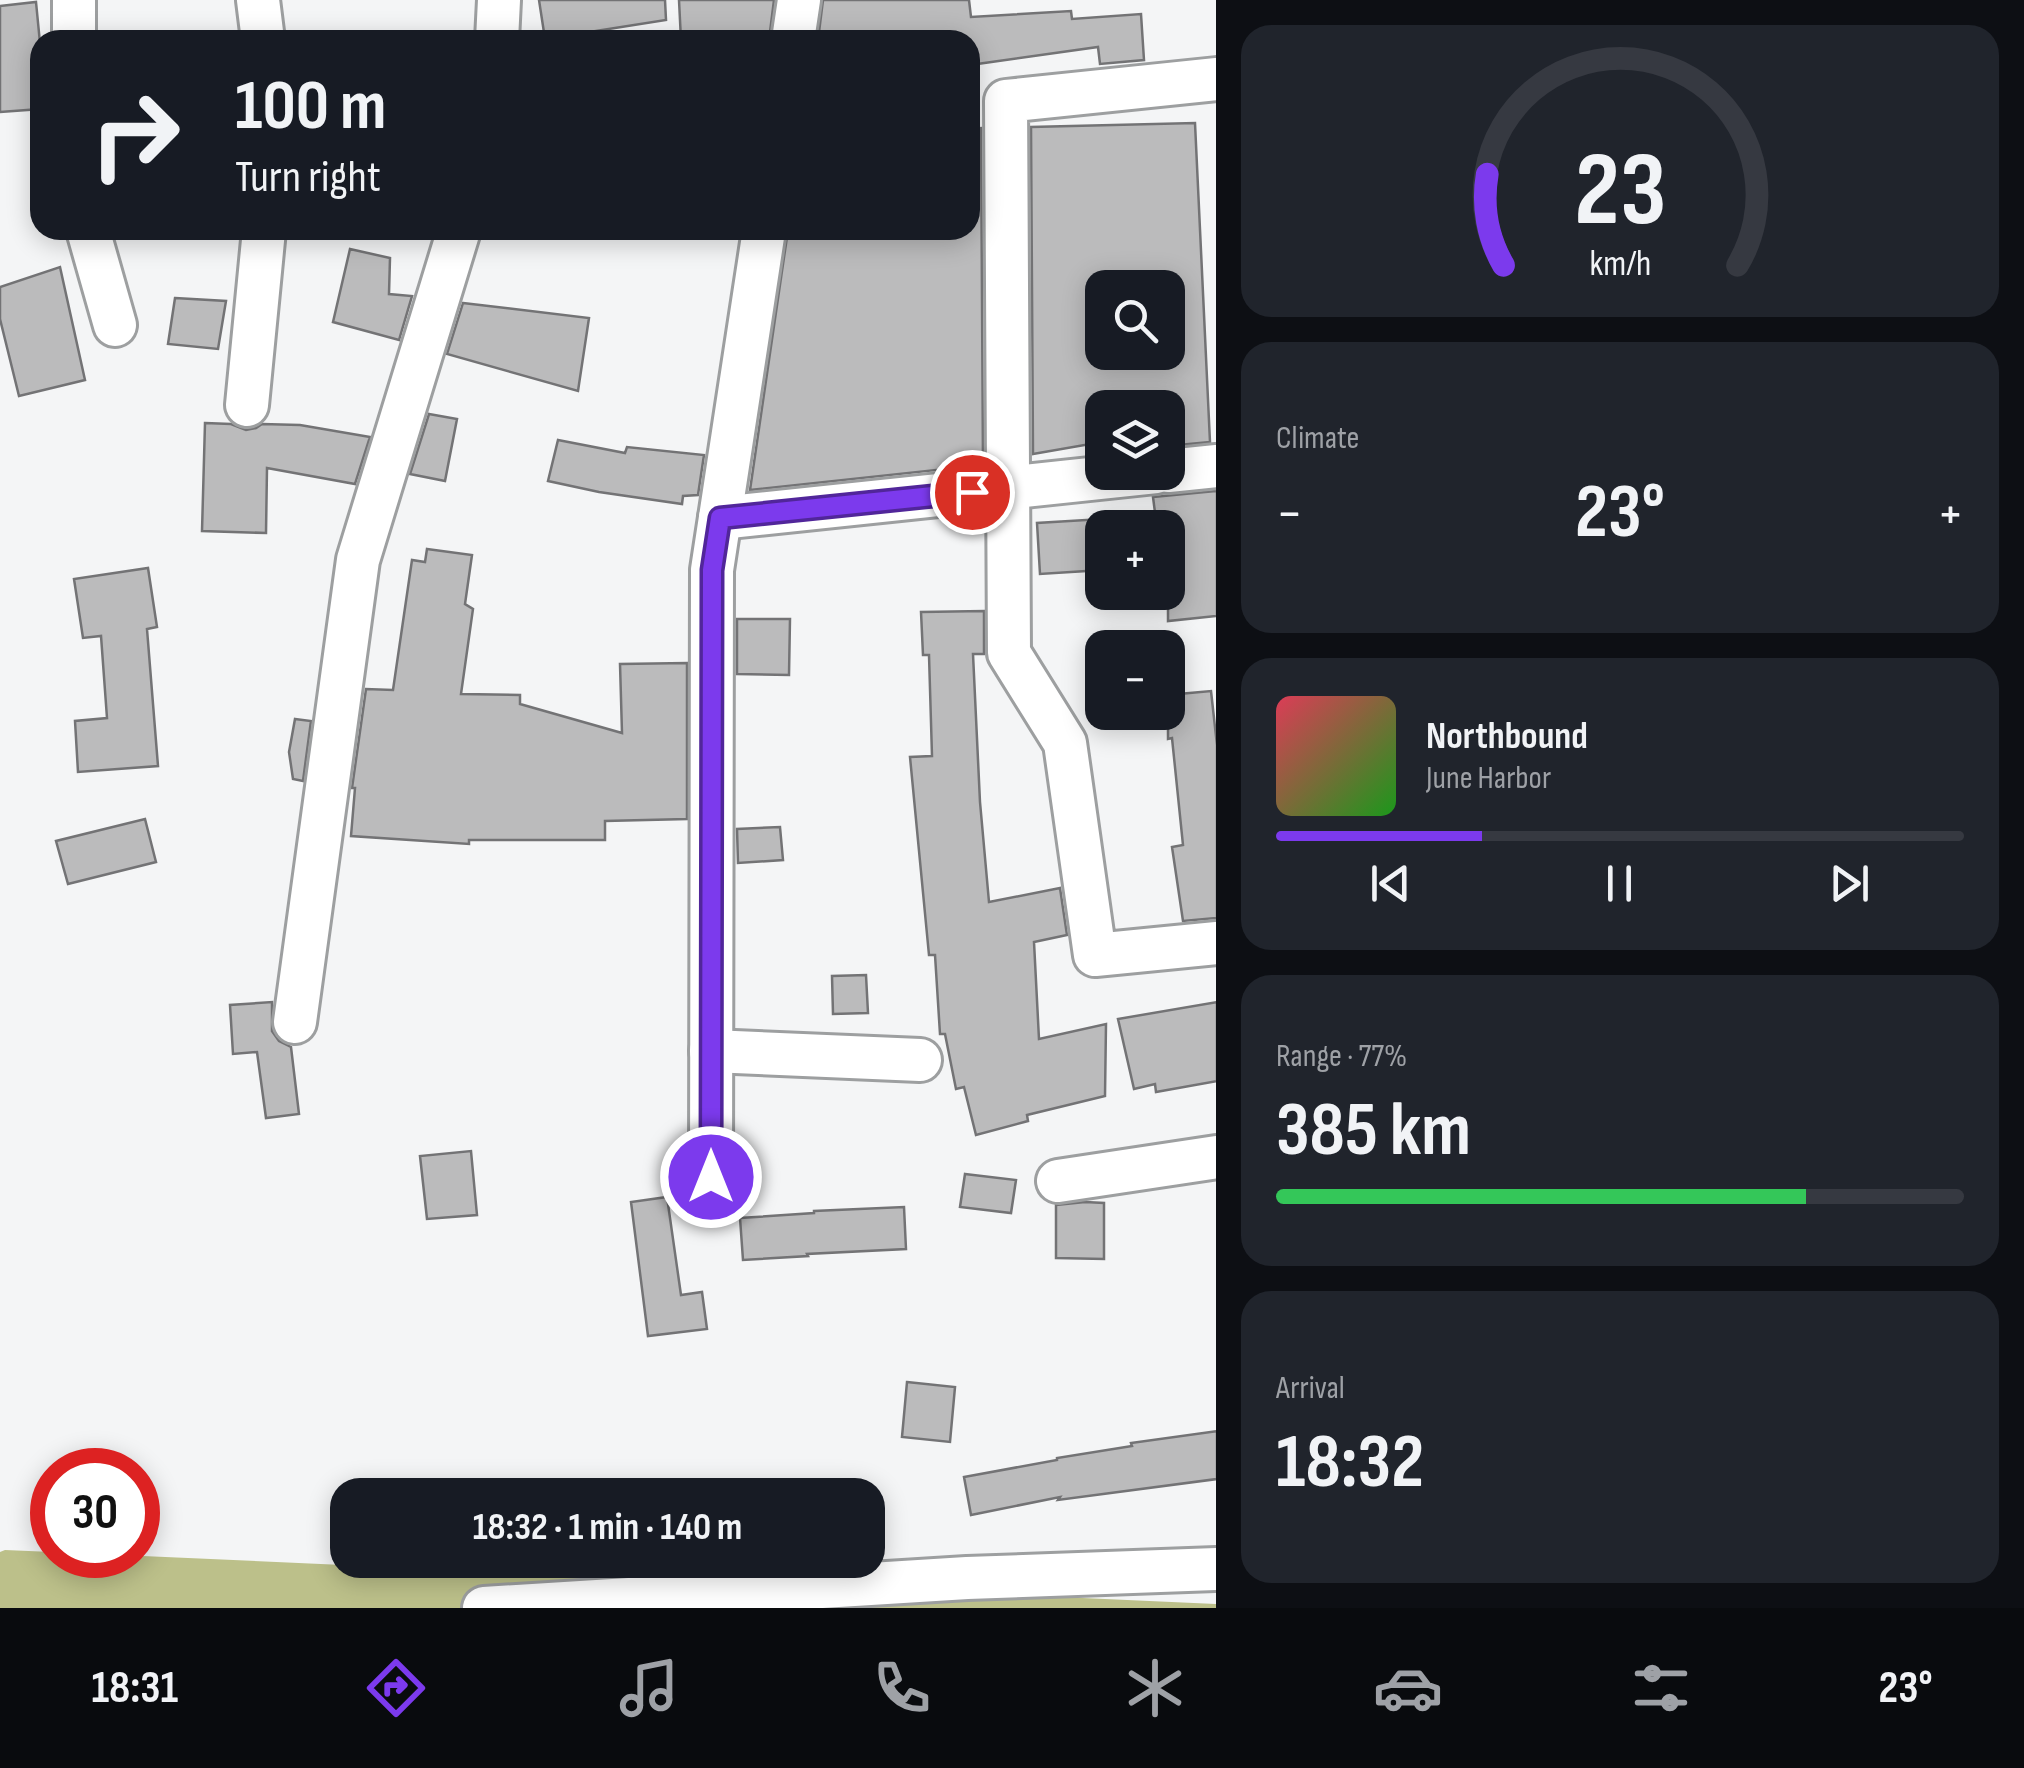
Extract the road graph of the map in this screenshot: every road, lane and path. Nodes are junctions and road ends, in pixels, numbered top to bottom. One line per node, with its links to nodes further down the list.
1 (74, 0): 5 (street)
2 (258, 0): 6 (street)
3 (499, 0): 7 (street)
4 (799, 0): 8 (street)
5 (74, 30)
6 (262, 30)
7 (497, 30)
8 (794, 30)
9 (1216, 79): 19 (street)
10 (91, 240): 14 (street)
11 (263, 240): 15 (street)
12 (456, 240): 22 (street)
13 (762, 240): 20 (street)
14 (115, 325)
15 (247, 405)
16 (1216, 466): 17 (street)
17 (1185, 469)
18 (1085, 480): 19 (street)
19 (1008, 489): 20 (street); 21 (street)
20 (720, 518): 23 (street)
21 (1216, 943)
22 (295, 1022)
23 (712, 1051): 24 (street); 26 (street)
24 (920, 1060)
25 (1216, 1156): 27 (street)
26 (711, 1177)
27 (1058, 1181)
28 (1216, 1569): 29 (street)
29 (484, 1608)

